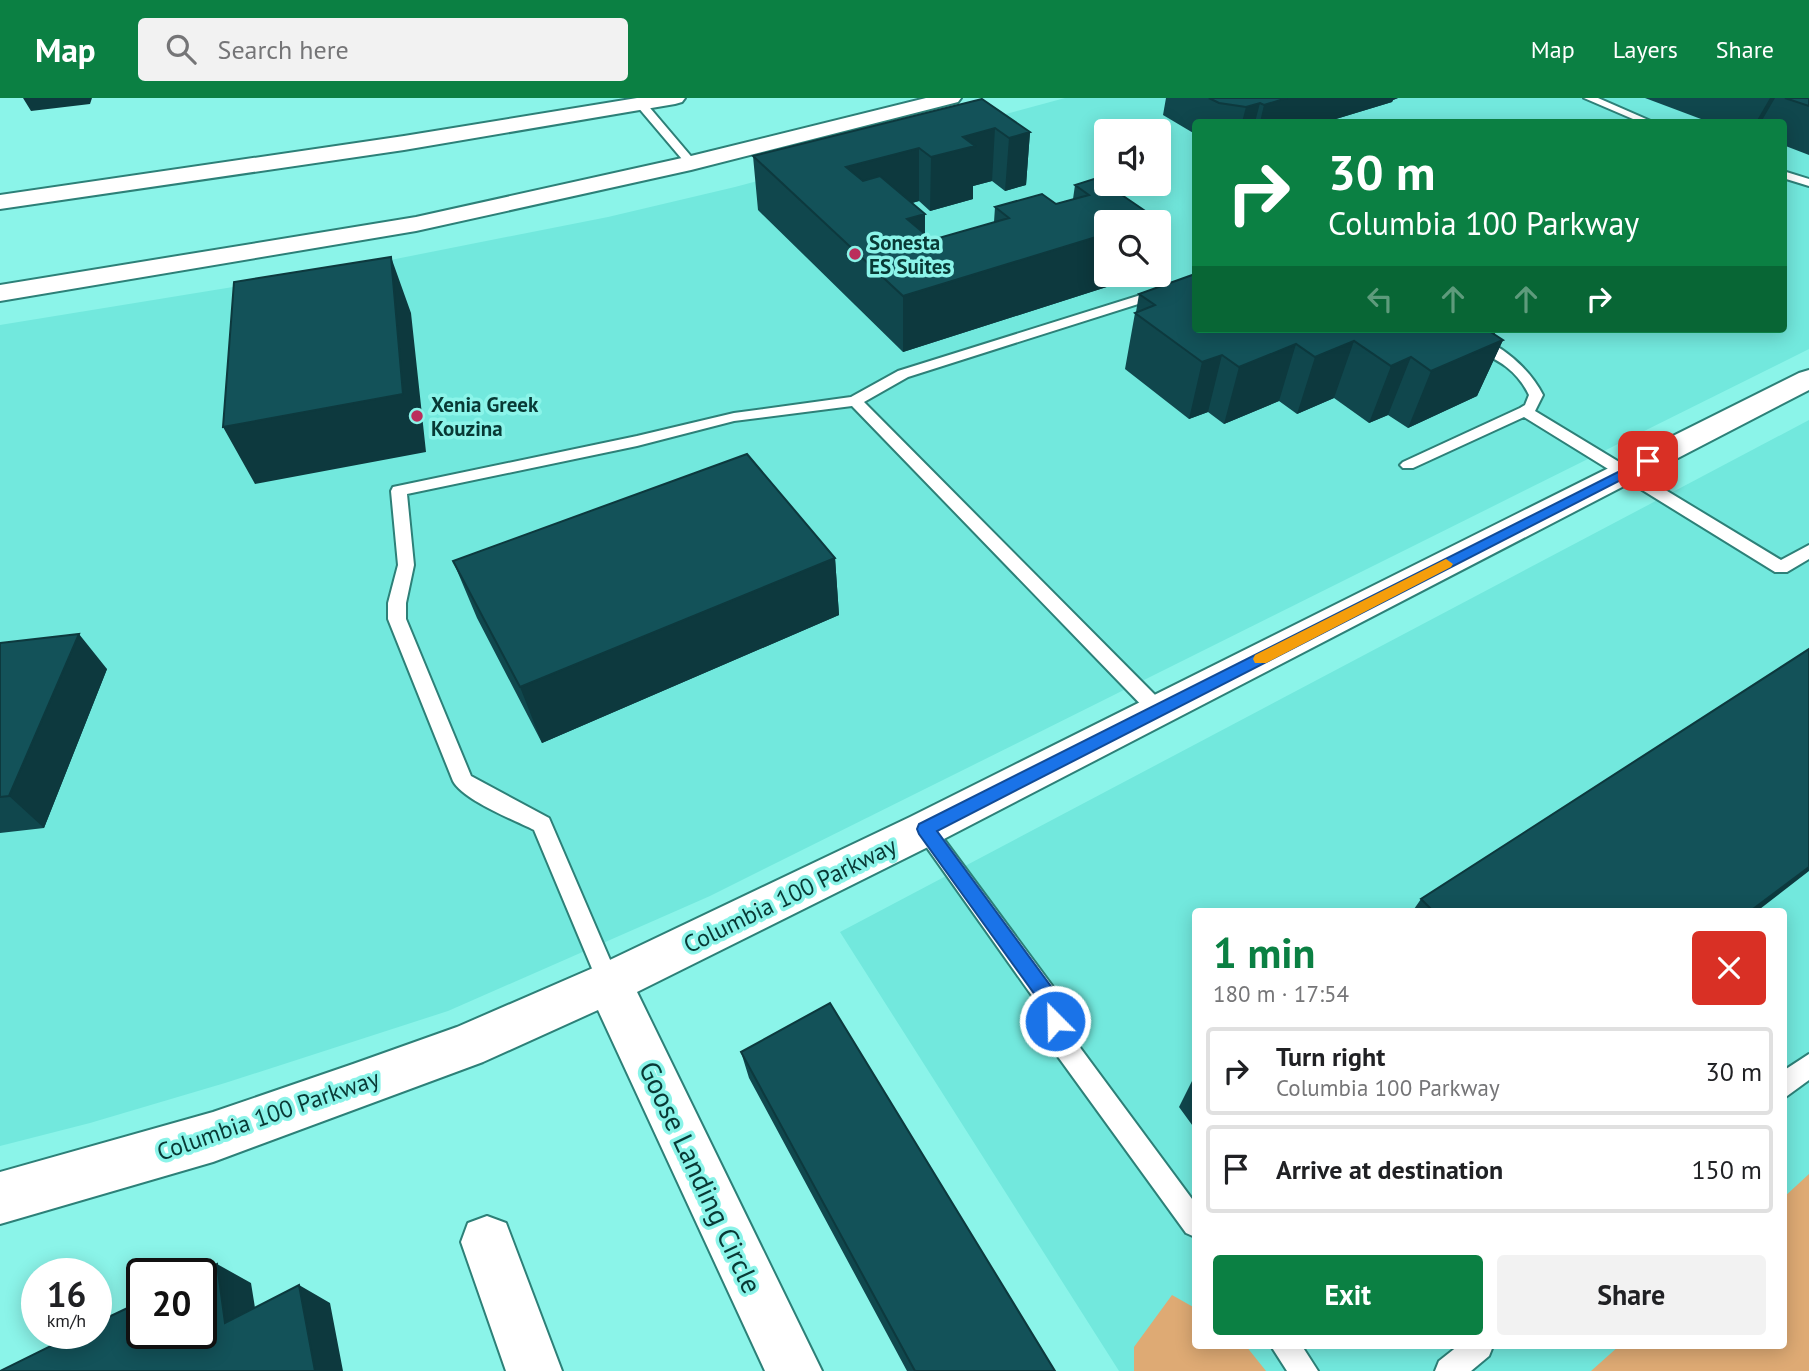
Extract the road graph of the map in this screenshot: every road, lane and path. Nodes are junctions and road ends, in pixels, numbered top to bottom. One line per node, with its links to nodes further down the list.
1 (675, 98): 4 (main road)
2 (951, 98): 7 (main road)
3 (1589, 98): 5 (lane)
4 (641, 104): 6 (main road); 7 (lane)
5 (1641, 119)
6 (404, 143): 10 (main road); 11 (main road)
7 (691, 163): 13 (main road)
8 (1787, 175): 9 (lane)
9 (1809, 183)
10 (0, 202)
11 (0, 214)
12 (1192, 283): 16 (lane)
13 (0, 293)
14 (1458, 333): 17 (lane)
15 (1809, 379): 19 (main road, Columbia 100 Parkway)
16 (855, 401): 21 (lane); 23 (lane)
17 (1525, 411): 18 (lane); 19 (lane)
18 (1408, 465)
19 (1623, 473): 20 (lane); 21 (main road, Columbia 100 Parkway)
20 (1809, 551)
21 (1159, 711): 22 (main road, Columbia 100 Parkway)
22 (925, 829): 23 (main road, Columbia 100 Parkway); 27 (lane)
23 (609, 983): 26 (main road, Columbia 100 Parkway); 32 (main road, Goose Landing Circle)
24 (1809, 1065): 25 (lane)
25 (1787, 1084)
26 (0, 1198)
27 (1192, 1220)
28 (487, 1242): 31 (main road)
29 (1287, 1349): 33 (lane)
30 (1475, 1349): 34 (lane)
31 (534, 1371)
32 (794, 1371)
33 (1304, 1371)
34 (1449, 1371)

